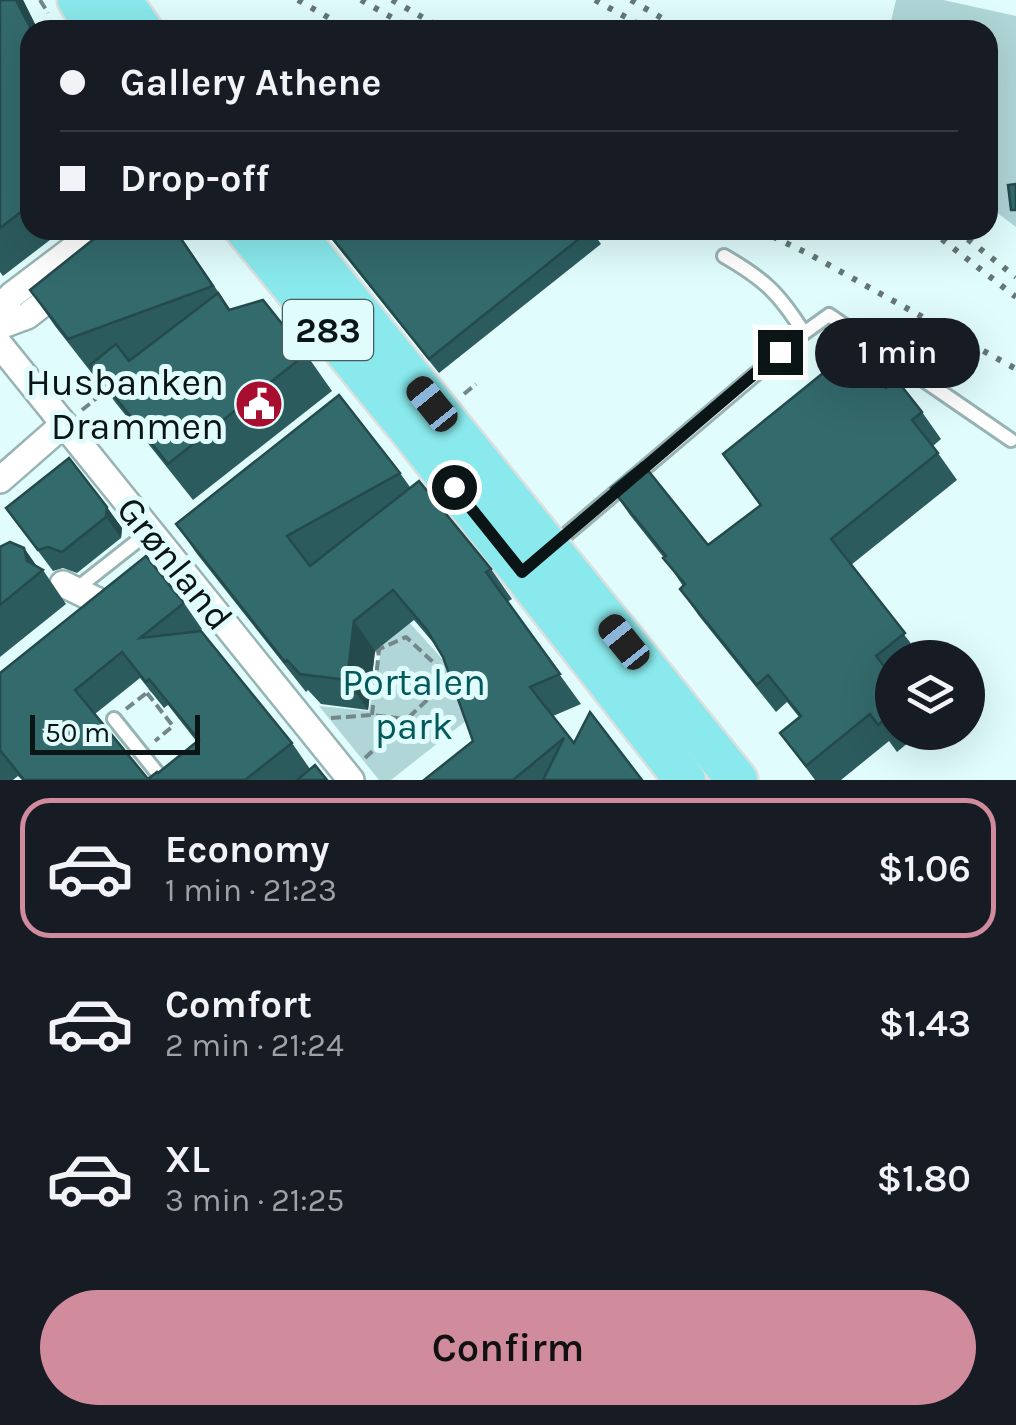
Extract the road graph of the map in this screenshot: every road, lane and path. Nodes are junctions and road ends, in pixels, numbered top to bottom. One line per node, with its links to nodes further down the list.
1 (85, 240): 6 (street)
2 (255, 240): 17 (main road, 283)
3 (299, 240): 17 (main road, 283)
4 (724, 256): 8 (lane)
5 (83, 273): 7 (street)
6 (0, 308)
7 (0, 326)
8 (804, 333): 14 (lane); 17 (lane)
9 (0, 345): 13 (street, Grønland)
10 (476, 384): 12 (path)
11 (120, 387): 13 (path)
12 (458, 400)
13 (64, 424): 15 (street); 16 (street, Grønland)
14 (1012, 440)
15 (0, 480)
16 (156, 539): 18 (street); 30 (street, Grønland)
17 (536, 560): 34 (main road, 283); 35 (main road, 283)
18 (69, 622)
19 (380, 640): 20 (path)
20 (379, 649): 21 (path); 23 (path); 27 (path)
21 (369, 653)
22 (464, 667): 23 (path)
23 (450, 678): 25 (path); 28 (path)
24 (161, 682): 26 (path)
25 (457, 692)
26 (147, 693): 29 (path); 31 (path)
27 (372, 715): 28 (path); 30 (path)
28 (406, 719): 32 (path)
29 (114, 720): 31 (lane)
30 (302, 720): 32 (street, Grønland)
31 (140, 753): 33 (lane)
32 (347, 778)
33 (163, 780)
34 (685, 780)
35 (737, 780)

